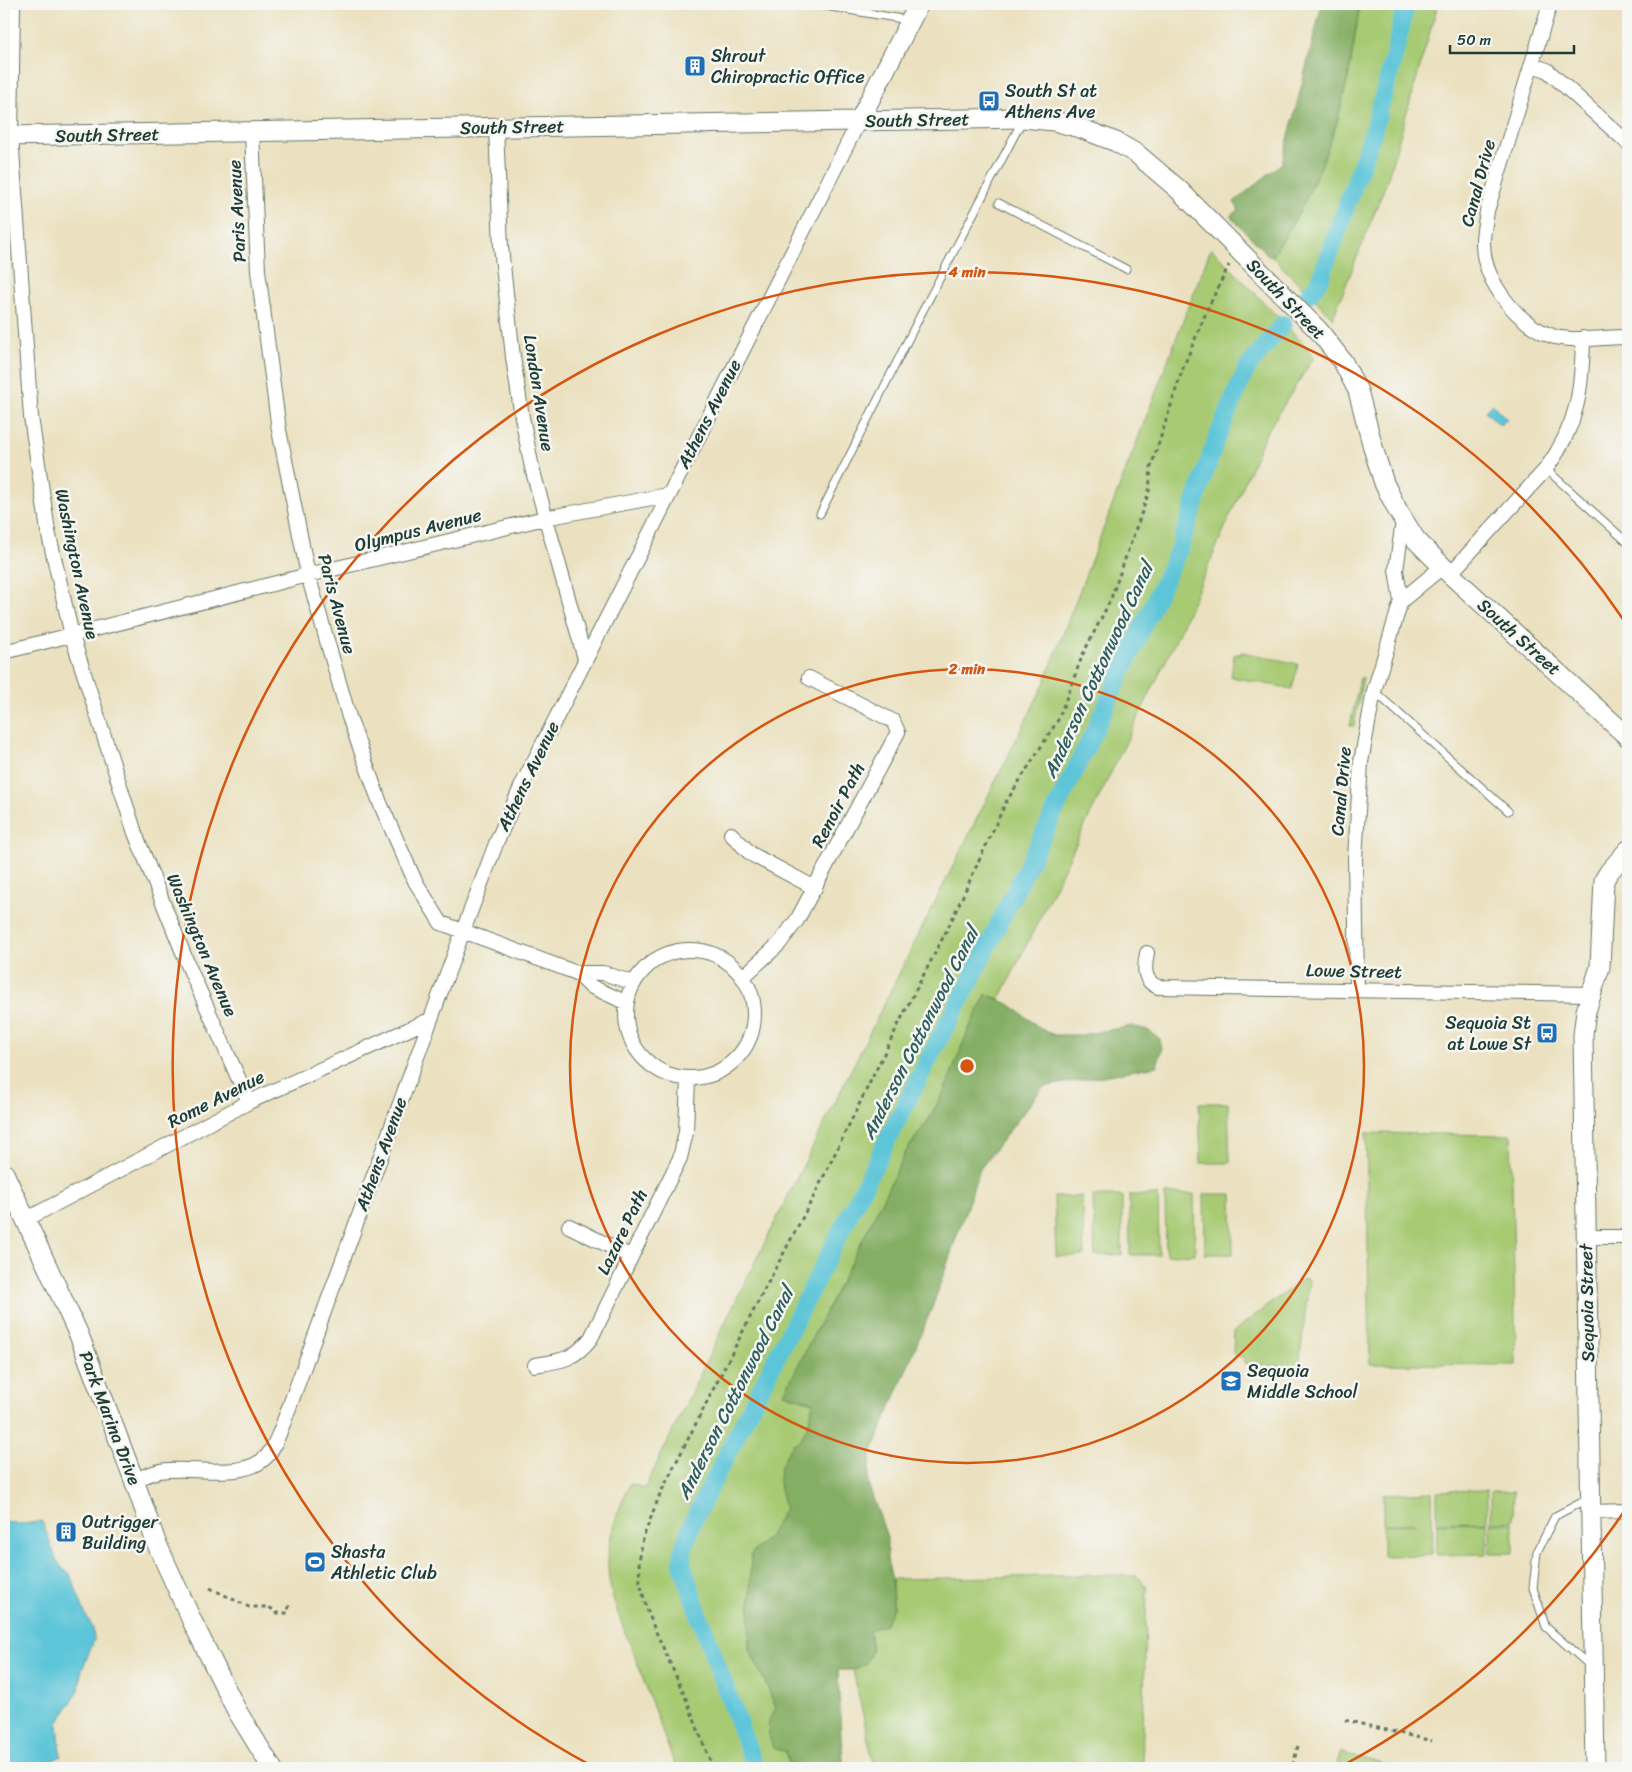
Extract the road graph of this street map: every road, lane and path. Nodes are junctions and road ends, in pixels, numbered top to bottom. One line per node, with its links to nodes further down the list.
1 (13, 4): 11 (street, Washington Avenue)
2 (813, 4): 5 (lane)
3 (919, 4): 5 (street, Athens Avenue)
4 (1550, 4): 6 (street, Canal Drive)
5 (911, 21): 8 (street, Athens Avenue)
6 (1532, 65): 12 (street); 17 (street, Canal Drive)
7 (1023, 118): 8 (street, South Street); 14 (street, South Street); 20 (lane)
8 (859, 120): 9 (street, South Street); 19 (street, Athens Avenue)
9 (496, 127): 10 (street, South Street); 21 (street, London Avenue)
10 (252, 132): 11 (street, South Street); 25 (street, Paris Avenue)
11 (7, 136): 27 (street, Washington Avenue)
12 (1628, 143)
13 (999, 203): 15 (lane)
14 (1237, 249): 22 (street, South Street); 65 (path)
15 (1126, 269)
16 (1628, 337): 17 (street, Canal Drive)
17 (1583, 338): 18 (street)
18 (1546, 469): 23 (lane); 24 (street)
19 (668, 495): 21 (street, Olympus Avenue); 29 (street, Athens Avenue)
20 (820, 514)
21 (545, 518): 25 (street, Olympus Avenue); 29 (street, London Avenue)
22 (1403, 521): 24 (street, South Street); 26 (street, Canal Drive)
23 (1628, 543)
24 (1446, 571): 26 (street); 32 (street, South Street)
25 (308, 576): 27 (street, Olympus Avenue); 37 (street, Paris Avenue)
26 (1401, 601): 31 (street, Canal Drive)
27 (72, 636): 28 (street, Olympus Avenue); 47 (street, Washington Avenue)
28 (4, 652)
29 (586, 658): 37 (street, Athens Avenue)
30 (809, 678): 36 (street, Renoir Path)
31 (1374, 691): 33 (lane); 42 (street, Canal Drive)
32 (1628, 737)
33 (1508, 811)
34 (731, 834): 36 (street)
35 (1628, 850): 43 (street, Sequoia Street)
36 (814, 888): 40 (street, Renoir Path)
37 (463, 930): 39 (street, Paris Avenue); 45 (street, Athens Avenue)
38 (1146, 953): 42 (street, Lowe Street)
39 (577, 973): 41 (street, Paris Avenue); 44 (street, Paris Avenue)
40 (743, 977): 41 (street); 46 (street)
41 (634, 983): 44 (street)
42 (1357, 989): 43 (street, Lowe Street)
43 (1591, 994): 51 (street, Sequoia Street)
44 (627, 1003): 46 (street)
45 (429, 1020): 47 (street, Rome Avenue); 55 (street, Athens Avenue)
46 (688, 1078): 53 (street, Lazare Path)
47 (249, 1102): 49 (street, Rome Avenue)
48 (4, 1173): 49 (street, Park Marina Drive)
49 (25, 1220): 55 (street, Park Marina Drive)
50 (569, 1226): 53 (street)
51 (1586, 1237): 52 (street); 56 (street, Sequoia Street)
52 (1628, 1237)
53 (630, 1256): 54 (street, Lazare Path)
54 (535, 1365)
55 (134, 1480): 64 (street, Park Marina Drive)
56 (1590, 1505): 57 (street); 60 (street, Sequoia Street); 60 (lane)
57 (1628, 1511)
58 (210, 1588): 59 (path)
59 (289, 1604)
60 (1593, 1668): 67 (street, Sequoia Street)
61 (1345, 1720): 62 (path)
62 (1432, 1741)
63 (1298, 1746): 66 (path)
64 (272, 1768)
65 (713, 1768)
66 (1309, 1768)
67 (1594, 1768)

